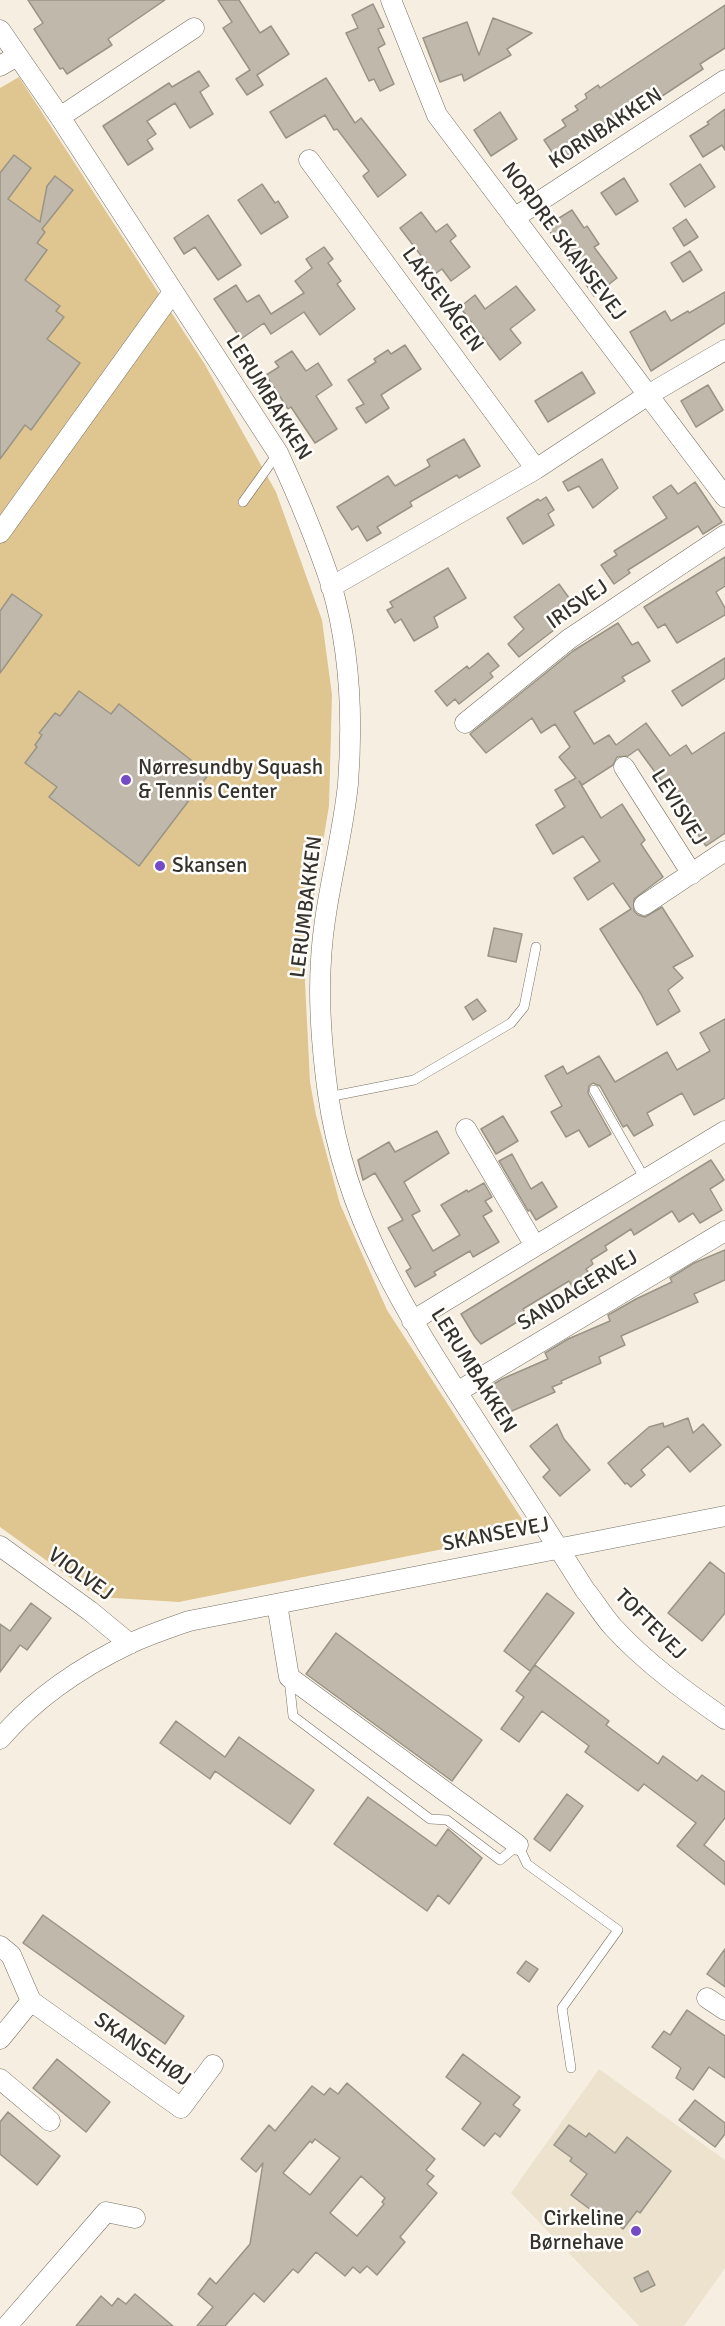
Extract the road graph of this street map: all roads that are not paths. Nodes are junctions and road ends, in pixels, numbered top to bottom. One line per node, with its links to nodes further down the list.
1 (391, 0): 9 (street, NORDRE SKANSEVEJ)
2 (194, 28): 7 (street)
3 (0, 30): 4 (street, LERUMBAKKEN)
4 (17, 57): 5 (street); 7 (street, LERUMBAKKEN)
5 (0, 66)
6 (725, 80): 9 (street, KORNBAKKEN)
7 (60, 117): 10 (street, LERUMBAKKEN)
8 (309, 160): 14 (street, LAKSEVÅGEN)
9 (514, 218): 12 (street, NORDRE SKANSEVEJ)
10 (173, 292): 13 (street, LERUMBAKKEN); 17 (street)
11 (725, 350): 12 (street)
12 (648, 395): 14 (street); 15 (street, NORDRE SKANSEVEJ)
13 (278, 453): 16 (lane); 19 (street, LERUMBAKKEN)
14 (536, 469): 19 (street)
15 (725, 497)
16 (243, 502)
17 (0, 533)
18 (725, 535): 20 (street, IRISVEJ)
19 (331, 586): 27 (street, LERUMBAKKEN)
20 (465, 723)
21 (624, 767): 23 (street, LEVISVEJ)
22 (725, 851): 23 (street)
23 (692, 874): 24 (street)
24 (644, 905)
25 (536, 947): 27 (lane)
26 (594, 1090): 30 (lane)
27 (328, 1097): 33 (street, LERUMBAKKEN)
28 (466, 1129): 32 (street)
29 (725, 1131): 30 (street)
30 (645, 1179): 32 (street)
31 (725, 1231): 34 (street, SANDAGERVEJ)
32 (535, 1246): 33 (street)
33 (412, 1321): 34 (street, LERUMBAKKEN)
34 (457, 1392): 37 (street, LERUMBAKKEN)
35 (725, 1516): 37 (street, SKANSEVEJ)
36 (0, 1546): 39 (street, VIOLVEJ)
37 (558, 1547): 38 (street, SKANSEVEJ); 41 (street, TOFTEVEJ)
38 (277, 1604): 39 (street, SKANSEVEJ); 40 (street)
39 (130, 1644): 42 (street, SKANSEVEJ)
40 (289, 1677): 43 (street); 43 (lane)
41 (725, 1719)
42 (0, 1738)
43 (518, 1845): 50 (lane)
44 (0, 1946): 46 (street, SKANSEHØJ)
45 (707, 1998): 47 (street)
46 (31, 2001): 48 (street); 49 (street, SKANSEHØJ)
47 (725, 2010)
48 (0, 2039)
49 (213, 2065)
50 (571, 2068)
51 (0, 2079): 52 (street)
52 (50, 2121)
53 (135, 2218): 54 (street)
54 (7, 2326)

